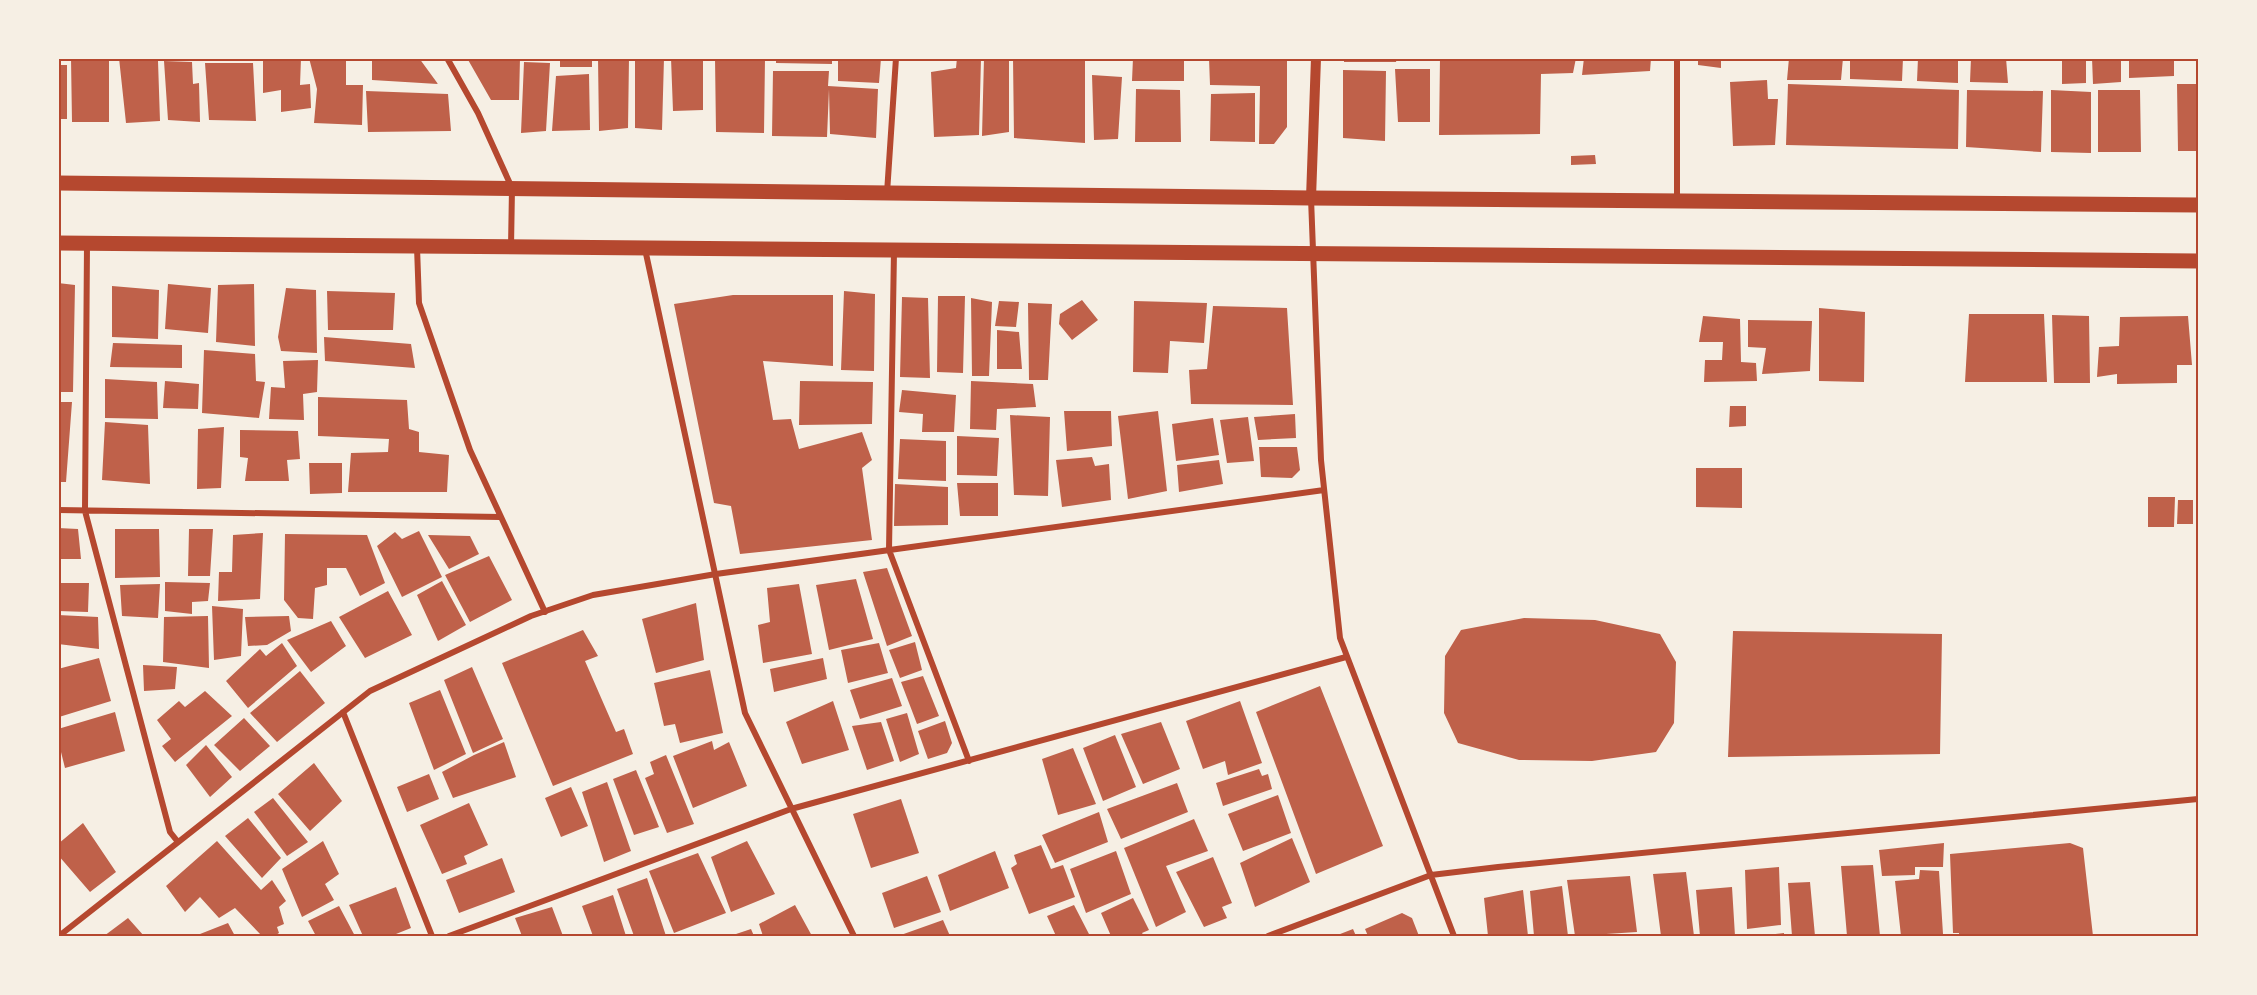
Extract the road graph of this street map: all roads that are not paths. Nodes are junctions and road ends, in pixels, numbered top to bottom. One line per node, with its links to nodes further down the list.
1 (447, 58): 6 (street)
2 (896, 58): 7 (street)
3 (1316, 58): 8 (street)
4 (1677, 58): 9 (street)
5 (58, 183): 6 (main road)
6 (512, 188): 7 (main road); 14 (street)
7 (887, 193): 8 (main road)
8 (1311, 198): 9 (main road); 17 (street)
9 (1677, 201): 10 (main road)
10 (2199, 205)
11 (58, 243): 12 (main road)
12 (87, 243): 13 (main road); 21 (street)
13 (417, 246): 14 (main road); 22 (street)
14 (511, 247): 15 (main road)
15 (645, 248): 16 (main road); 24 (street)
16 (894, 250): 17 (main road); 23 (street)
17 (1314, 254): 18 (main road); 19 (street)
18 (2199, 261)
19 (1324, 490): 23 (street); 26 (street)
20 (58, 510): 21 (street)
21 (85, 511): 22 (street); 31 (street)
22 (500, 517): 25 (street)
23 (889, 550): 24 (street); 28 (street)
24 (716, 574): 25 (street); 30 (street)
25 (545, 612): 27 (street)
26 (1346, 657): 28 (street); 32 (street)
27 (343, 712): 31 (street); 34 (street)
28 (969, 760): 30 (street)
29 (2199, 799): 32 (street)
30 (791, 809): 35 (street); 36 (street)
31 (178, 842): 33 (street)
32 (1431, 875): 37 (street); 38 (street)
33 (60, 936)
34 (432, 936)
35 (449, 936)
36 (854, 936)
37 (1268, 936)
38 (1454, 936)

